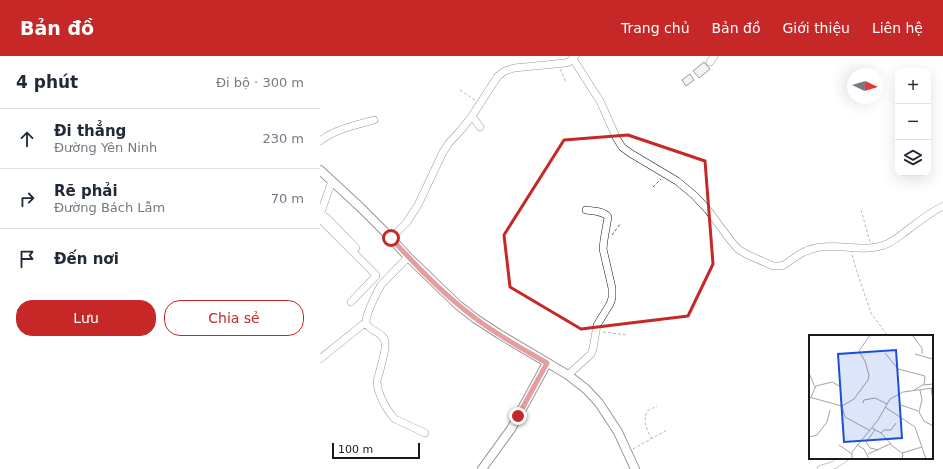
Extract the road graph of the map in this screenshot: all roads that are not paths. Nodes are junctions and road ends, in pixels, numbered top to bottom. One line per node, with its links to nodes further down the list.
1 (574, 58): 3 (street); 4 (street)
2 (608, 97): 3 (street)
3 (600, 101): 10 (street)
4 (472, 116): 6 (street); 13 (street)
5 (374, 120): 7 (street)
6 (480, 127)
7 (320, 141)
8 (320, 170): 9 (main road)
9 (332, 181): 12 (street); 13 (main road)
10 (943, 206)
11 (586, 210): 20 (street)
12 (320, 216): 15 (street); 16 (street)
13 (391, 238): 14 (main road)
14 (408, 257): 15 (street); 19 (main road)
15 (387, 280): 17 (street)
16 (351, 302)
17 (366, 322): 18 (street); 21 (street)
18 (320, 359)
19 (547, 363): 20 (main road); 23 (main road)
20 (568, 376): 24 (main road)
21 (425, 433)
22 (843, 459): 25 (street)
23 (482, 469)
24 (635, 469)
25 (821, 469)

